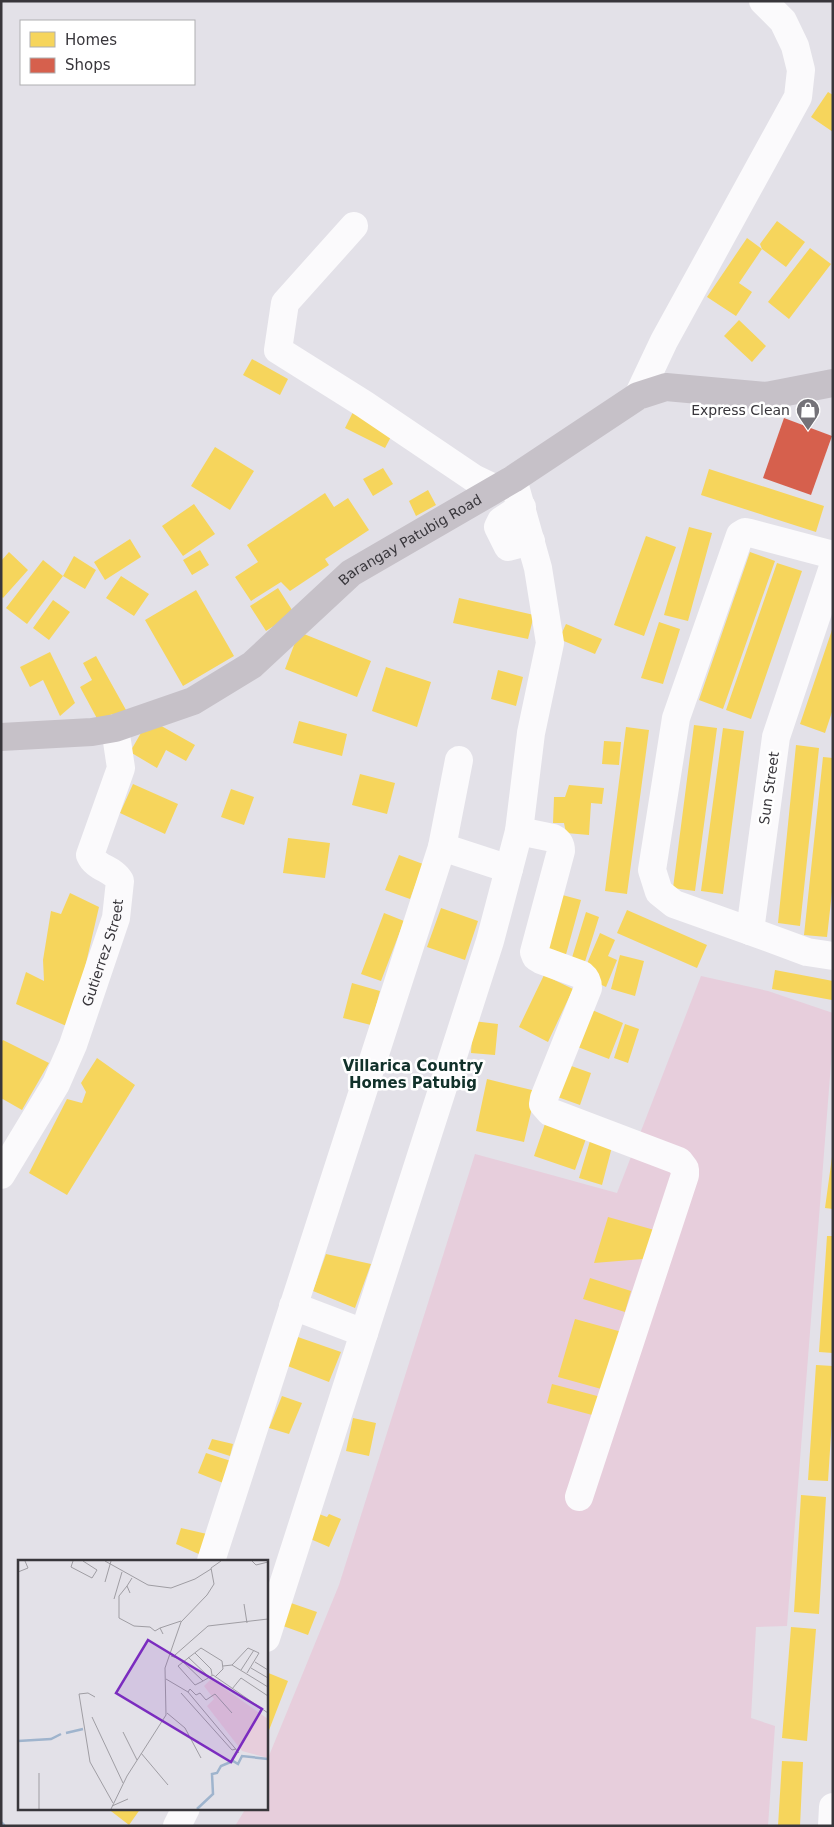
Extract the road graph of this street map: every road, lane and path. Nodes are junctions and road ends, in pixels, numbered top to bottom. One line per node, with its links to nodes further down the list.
1 (763, 1): 4 (street)
2 (354, 226): 5 (street)
3 (829, 389): 4 (main road, Barangay Patubig Road)
4 (638, 396): 5 (main road, Barangay Patubig Road)
5 (505, 484): 8 (main road, Barangay Patubig Road); 11 (street)
6 (833, 555): 14 (street)
7 (833, 567): 14 (street, Sun Street)
8 (115, 728): 9 (main road, Barangay Patubig Road); 16 (street, Gutierrez Street)
9 (1, 737)
10 (459, 760): 12 (street)
11 (519, 831): 13 (street); 19 (street)
12 (442, 847): 13 (street); 17 (street)
13 (509, 869): 18 (street)
14 (750, 931): 15 (street)
15 (833, 956)
16 (1, 1176)
17 (294, 1306): 18 (street); 20 (street)
18 (364, 1333): 21 (street)
19 (579, 1498)
20 (211, 1560)
21 (268, 1632)
22 (833, 1807): 24 (street)
23 (185, 1810): 25 (street)
24 (833, 1816): 26 (street)
25 (177, 1826)
26 (832, 1826)

